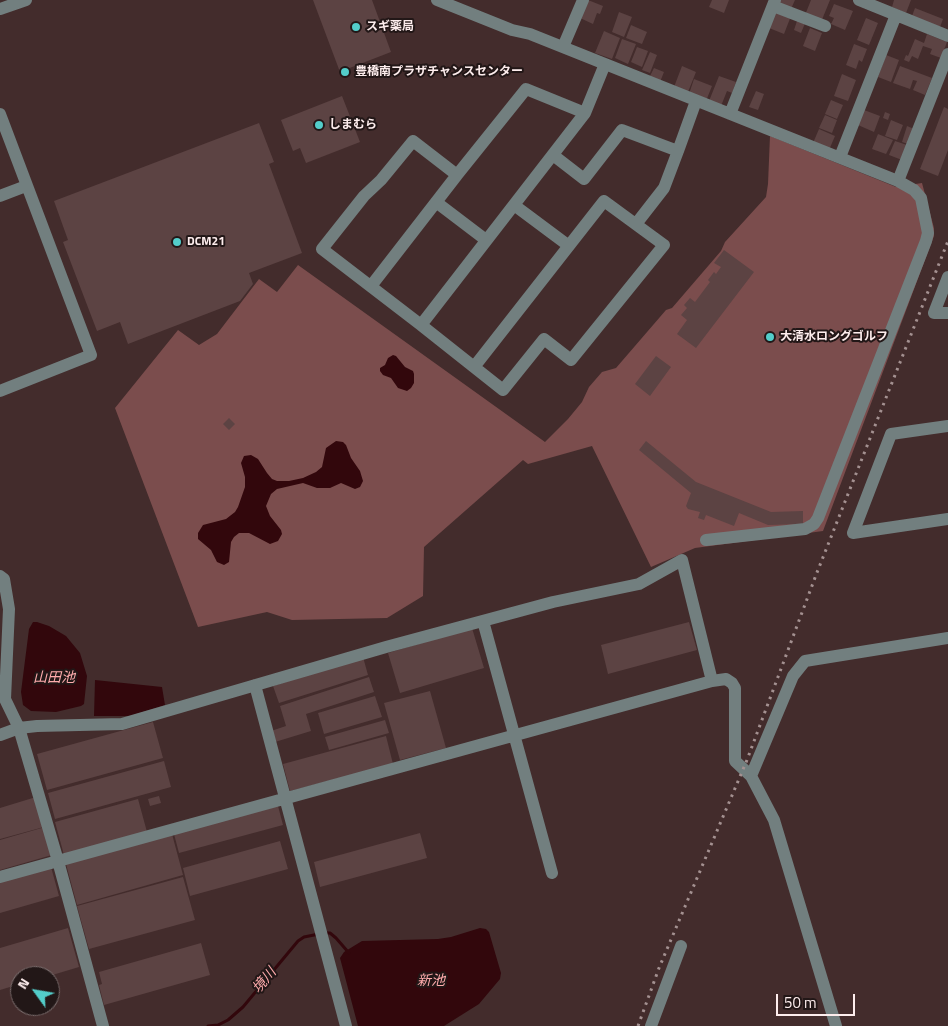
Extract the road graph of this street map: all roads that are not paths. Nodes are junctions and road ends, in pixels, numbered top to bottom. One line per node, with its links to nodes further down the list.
1 (26, 0): 6 (street)
2 (436, 0): 10 (street)
3 (582, 0): 10 (street)
4 (860, 0): 7 (street)
5 (774, 3): 8 (street); 16 (street)
6 (0, 9)
7 (896, 14): 9 (street); 19 (street)
8 (826, 26)
9 (948, 36)
10 (563, 48): 12 (street)
11 (948, 54): 21 (street)
12 (605, 64): 13 (street); 14 (street)
13 (696, 101): 16 (street); 17 (street)
14 (585, 113): 18 (street); 20 (street)
15 (0, 114): 22 (street)
16 (730, 114): 19 (street)
17 (678, 151): 18 (street); 26 (street)
18 (552, 155): 25 (street)
19 (840, 158): 21 (street)
20 (457, 175): 24 (street); 30 (street)
21 (898, 181): 37 (street)
22 (26, 186): 23 (street); 34 (street)
23 (0, 196)
24 (436, 202): 27 (street); 30 (street)
25 (514, 205): 27 (street); 28 (street)
26 (636, 224): 28 (street); 33 (street)
27 (486, 240): 32 (street)
28 (569, 246): 33 (street)
29 (948, 278): 31 (street)
30 (371, 286): 32 (street)
31 (948, 313)
32 (421, 325): 33 (street)
33 (474, 367)
34 (0, 391)
35 (948, 426): 36 (street)
36 (948, 519)
37 (706, 540)
38 (0, 576): 43 (street)
39 (483, 621): 41 (street); 42 (street); 45 (street)
40 (948, 638): 46 (street)
41 (712, 681): 45 (street); 46 (street)
42 (255, 686): 43 (street); 47 (street)
43 (19, 728): 44 (street); 48 (street)
44 (0, 734)
45 (514, 735): 47 (street); 49 (street)
46 (751, 776): 55 (street)
47 (286, 799): 48 (street); 53 (street)
48 (58, 861): 50 (street); 52 (street)
49 (552, 873)
50 (0, 877)
51 (681, 946): 54 (street)
52 (103, 1026)
53 (346, 1026)
54 (651, 1026)
55 (836, 1026)

